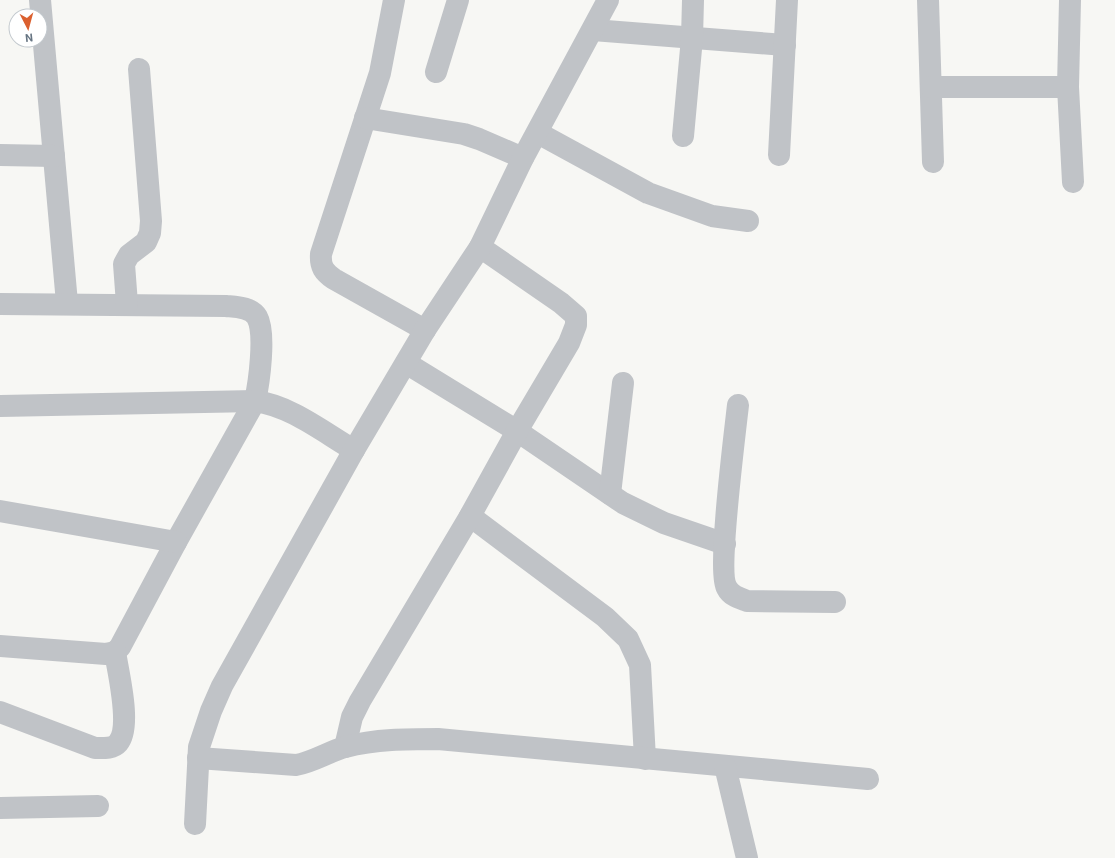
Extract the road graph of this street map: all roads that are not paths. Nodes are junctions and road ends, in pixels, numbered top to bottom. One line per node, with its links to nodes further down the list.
1 (40, 0): 21 (street)
2 (394, 0): 16 (street)
3 (458, 0): 13 (street)
4 (608, 0): 9 (street)
5 (693, 0): 10 (street)
6 (788, 0): 11 (street)
7 (928, 0): 14 (street)
8 (1070, 0): 15 (street)
9 (593, 30): 10 (street); 17 (street)
10 (692, 38): 11 (street); 18 (street)
11 (785, 45): 20 (street)
12 (139, 69): 29 (street)
13 (436, 72)
14 (931, 87): 15 (street); 23 (street)
15 (1068, 87): 24 (street)
16 (365, 118): 22 (street); 30 (street)
17 (538, 133): 22 (street); 25 (street)
18 (683, 136)
19 (0, 155): 21 (street)
20 (779, 155)
21 (54, 156): 27 (street)
22 (523, 158): 26 (street)
23 (933, 162)
24 (1073, 182)
25 (748, 221)
26 (480, 247): 30 (street); 36 (street)
27 (67, 303): 28 (street); 29 (street)
28 (0, 304)
29 (127, 304): 33 (street)
30 (425, 330): 31 (street)
31 (406, 363): 36 (street); 37 (street)
32 (623, 383): 38 (street)
33 (255, 401): 35 (street); 37 (street); 41 (street)
34 (738, 405): 42 (street)
35 (0, 406)
36 (517, 431): 38 (street); 40 (street)
37 (354, 450): 48 (street)
38 (610, 494): 42 (street)
39 (0, 511): 41 (street)
40 (470, 516): 47 (street); 49 (street)
41 (176, 542): 45 (street)
42 (724, 544): 43 (street)
43 (835, 602)
44 (0, 646): 45 (street)
45 (115, 652): 46 (street)
46 (0, 712)
47 (345, 747): 48 (street); 49 (street)
48 (198, 758): 54 (street)
49 (645, 760): 50 (street)
50 (725, 766): 51 (street); 55 (street)
51 (868, 779)
52 (98, 806): 53 (street)
53 (1, 811)
54 (195, 824)
55 (747, 858)

